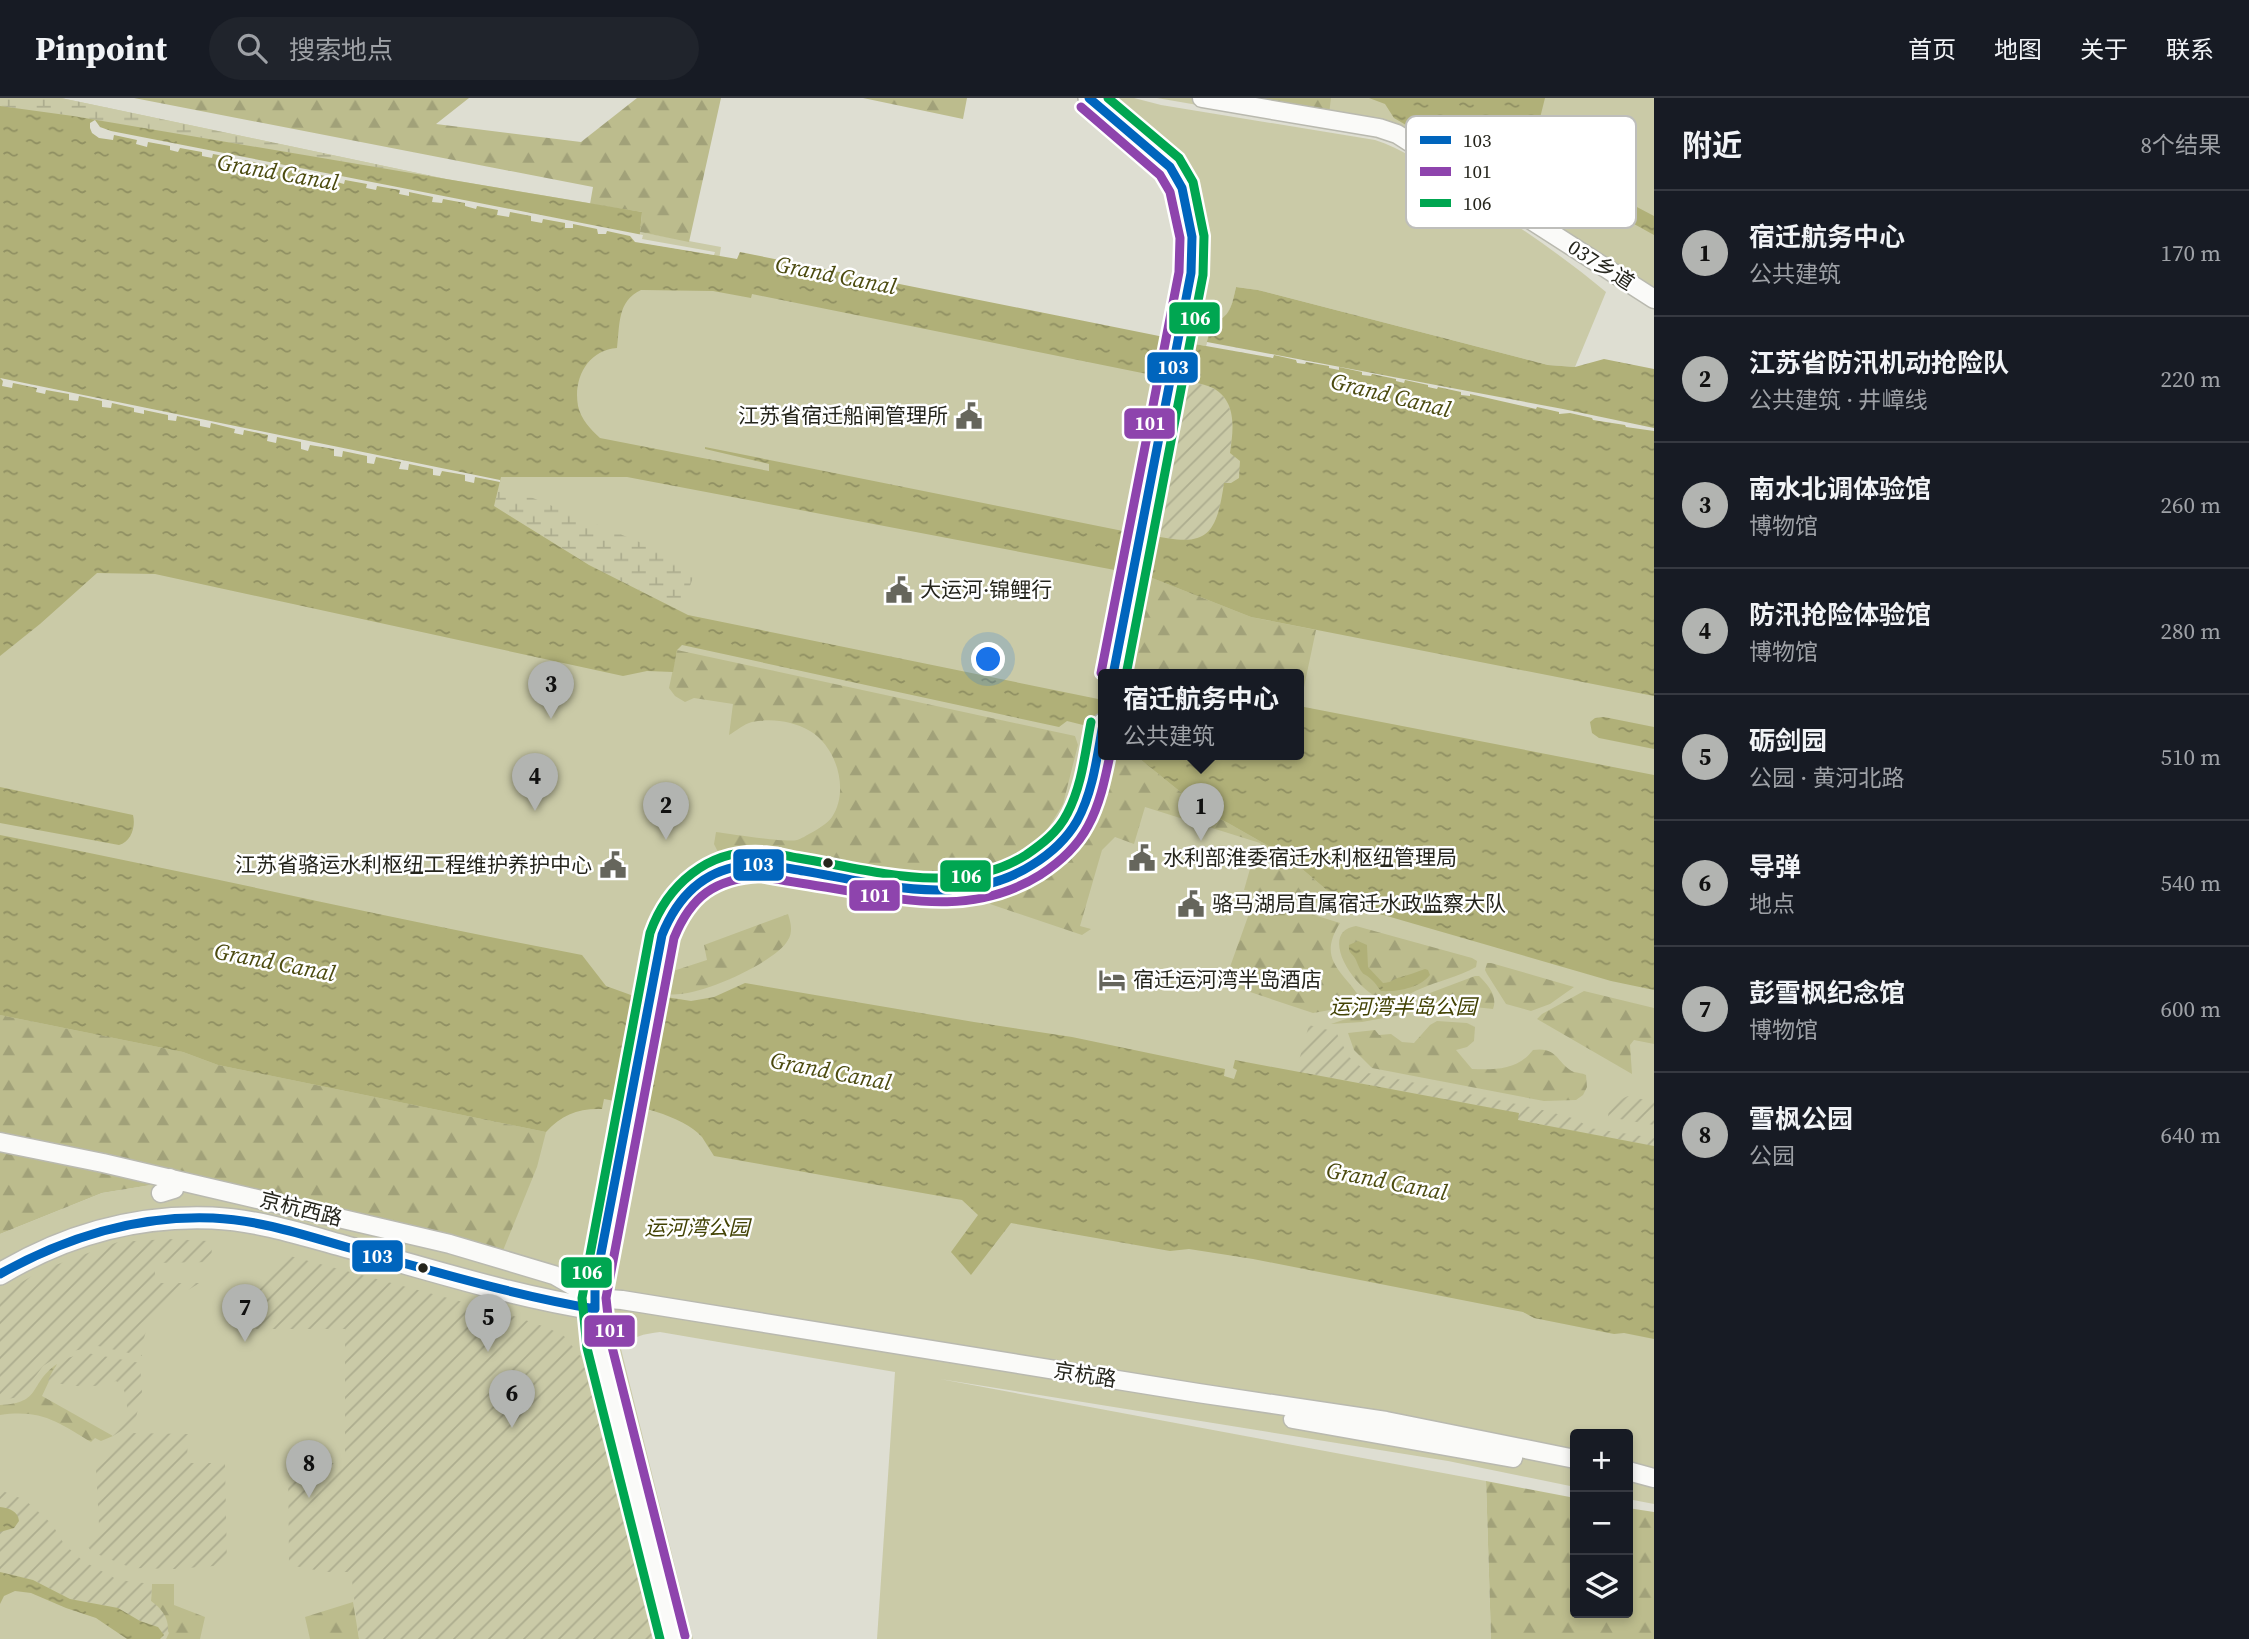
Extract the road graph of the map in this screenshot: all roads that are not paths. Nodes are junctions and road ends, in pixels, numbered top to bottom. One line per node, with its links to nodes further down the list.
1 (1089, 98): 6 (main road)
2 (1202, 98): 3 (street, 037乡道)
3 (1406, 140)
4 (1543, 228): 5 (street, 037乡道)
5 (1654, 299)
6 (1114, 669)
7 (1098, 751): 11 (main road)
8 (0, 1142): 11 (street, 京杭西路)
9 (0, 1259): 11 (main road)
10 (0, 1274): 11 (main road)
11 (594, 1303): 12 (street, 京杭路); 13 (street, 京杭路); 18 (main road)
12 (1570, 1458)
13 (1570, 1470)
14 (1633, 1472): 15 (street)
15 (1654, 1478)
16 (1633, 1483): 17 (street)
17 (1654, 1488)
18 (673, 1639)

